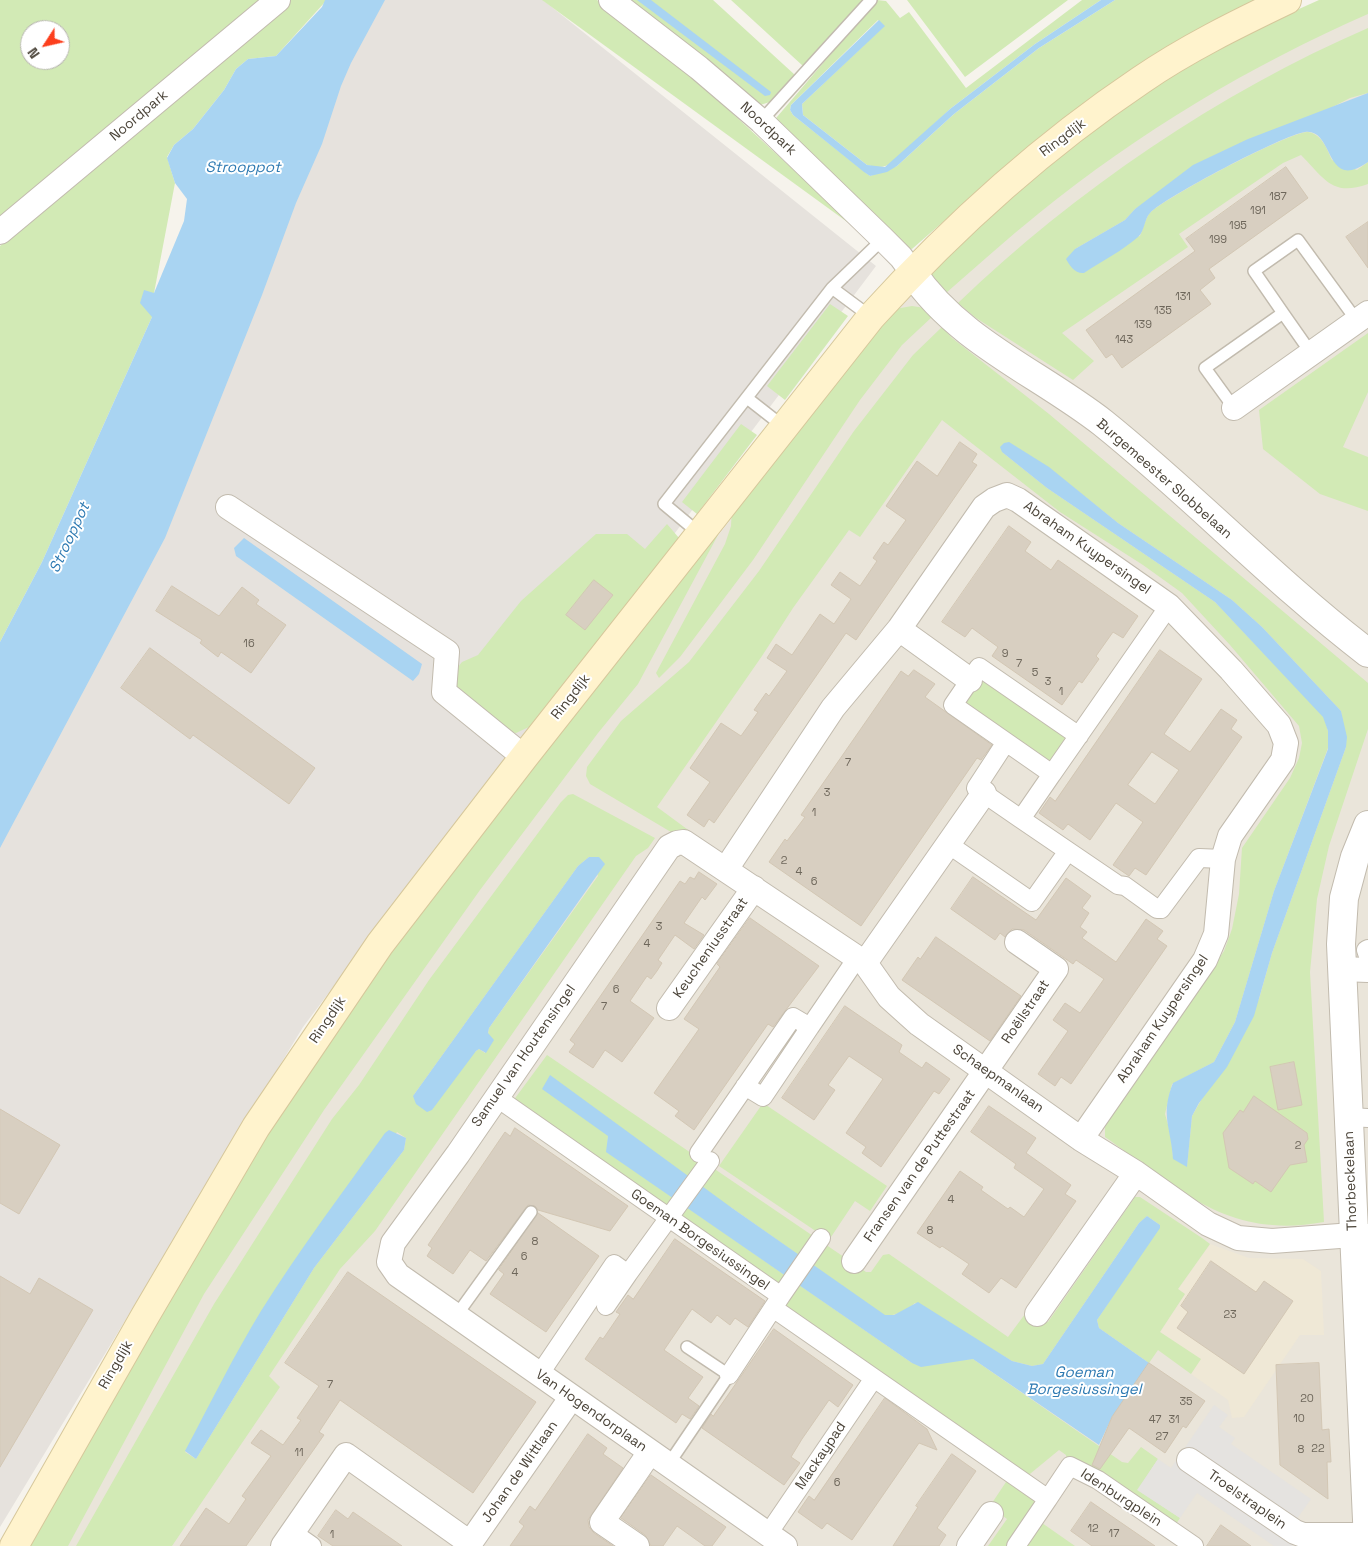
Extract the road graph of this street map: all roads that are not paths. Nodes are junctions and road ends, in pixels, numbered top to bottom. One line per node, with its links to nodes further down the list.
1 (278, 0): 6 (street, Noordpark)
2 (611, 0): 5 (street, Noordpark)
3 (871, 0): 5 (lane)
4 (1287, 0): 8 (main road, Ringdijk)
5 (761, 121): 7 (street, Noordpark)
6 (0, 232)
7 (883, 239): 8 (street, Noordpark); 9 (lane)
8 (912, 272): 11 (main road, Ringdijk); 21 (street, Burgemeester Slobbelaan)
9 (832, 288): 11 (lane); 14 (lane)
10 (1282, 313): 12 (lane); 13 (lane); 15 (lane)
11 (871, 317): 16 (main road, Ringdijk)
12 (1362, 317): 13 (street)
13 (1311, 353): 15 (street)
14 (747, 398): 16 (lane); 18 (lane)
15 (1234, 408)
16 (784, 427): 18 (main road, Ringdijk)
17 (228, 507): 25 (street)
18 (700, 534): 25 (main road, Ringdijk)
19 (1169, 606): 20 (street, Abraham Kuypersingel); 23 (street); 33 (street, Abraham Kuypersingel)
20 (899, 629): 22 (street); 35 (street, Abraham Kuypersingel)
21 (1368, 652)
22 (970, 680): 23 (street); 24 (street)
23 (1079, 736): 26 (street)
24 (1006, 742): 26 (street); 27 (street)
25 (524, 757): 76 (main road, Ringdijk)
26 (1052, 774): 28 (street)
27 (984, 793): 28 (street); 31 (street)
28 (1021, 819): 32 (street)
29 (1368, 824): 34 (street, Thorbeckelaan)
30 (677, 843): 35 (street, Schaepmanlaan); 45 (street, Samuel van Houtensingel)
31 (948, 844): 32 (street); 40 (street)
32 (1068, 851): 33 (street)
33 (1223, 859): 47 (street, Abraham Kuypersingel)
34 (1362, 859): 41 (street, Thorbeckelaan)
35 (726, 869): 36 (street, Schaepmanlaan)
36 (754, 888): 40 (street, Schaepmanlaan); 43 (street, Keucheniusstraat)
37 (1017, 942): 44 (street, Roëllstraat)
38 (1368, 949): 39 (street)
39 (1368, 956)
40 (861, 960): 44 (street, Schaepmanlaan); 50 (street)
41 (1341, 969): 42 (street); 46 (street, Thorbeckelaan)
42 (1368, 970)
43 (669, 1008)
44 (986, 1071): 47 (street, Schaepmanlaan); 53 (street, Fransen van de Puttestraat)
45 (496, 1097): 50 (street, Goeman Borgesiussingel); 55 (street, Samuel van Houtensingel)
46 (1358, 1118): 51 (street, Thorbeckelaan)
47 (1081, 1139): 48 (street, Schaepmanlaan)
48 (1136, 1173): 51 (street, Schaepmanlaan); 58 (street)
49 (531, 1212): 59 (lane)
50 (669, 1219): 54 (street); 56 (street, Goeman Borgesiussingel)
51 (1360, 1236): 64 (street, Thorbeckelaan)
52 (821, 1238): 56 (street)
53 (854, 1261)
54 (628, 1274): 57 (street); 61 (street)
55 (398, 1275): 59 (street, Van Hogendorplaan)
56 (777, 1302): 62 (street); 63 (street, Goeman Borgesiussingel)
57 (606, 1306)
58 (1037, 1314)
59 (456, 1316): 61 (street, Van Hogendorplaan)
60 (687, 1347): 62 (lane)
61 (539, 1375): 65 (street, Van Hogendorplaan)
62 (729, 1375): 66 (lane)
63 (874, 1378): 68 (street, Goeman Borgesiussingel); 72 (street, Mackaypad)
64 (1365, 1396): 70 (street, Thorbeckelaan)
65 (571, 1398): 66 (street, Van Hogendorplaan); 75 (street, Johan de Wittlaan)
66 (659, 1459): 72 (street, Van Hogendorplaan); 78 (street)
67 (1189, 1460): 73 (street, Troelstraplein)
68 (1048, 1499): 80 (street); 81 (street, Idenburgplein)
69 (991, 1514): 79 (street)
70 (1368, 1535): 73 (street, Troelstraplein); 74 (street, Thorbeckelaan)
71 (287, 1539): 75 (street); 77 (street)
72 (776, 1540)
73 (1303, 1540)
74 (1368, 1542)
75 (469, 1544)
76 (14, 1546)
77 (312, 1546)
78 (637, 1546)
79 (969, 1546)
80 (1016, 1546)
81 (1194, 1546)

